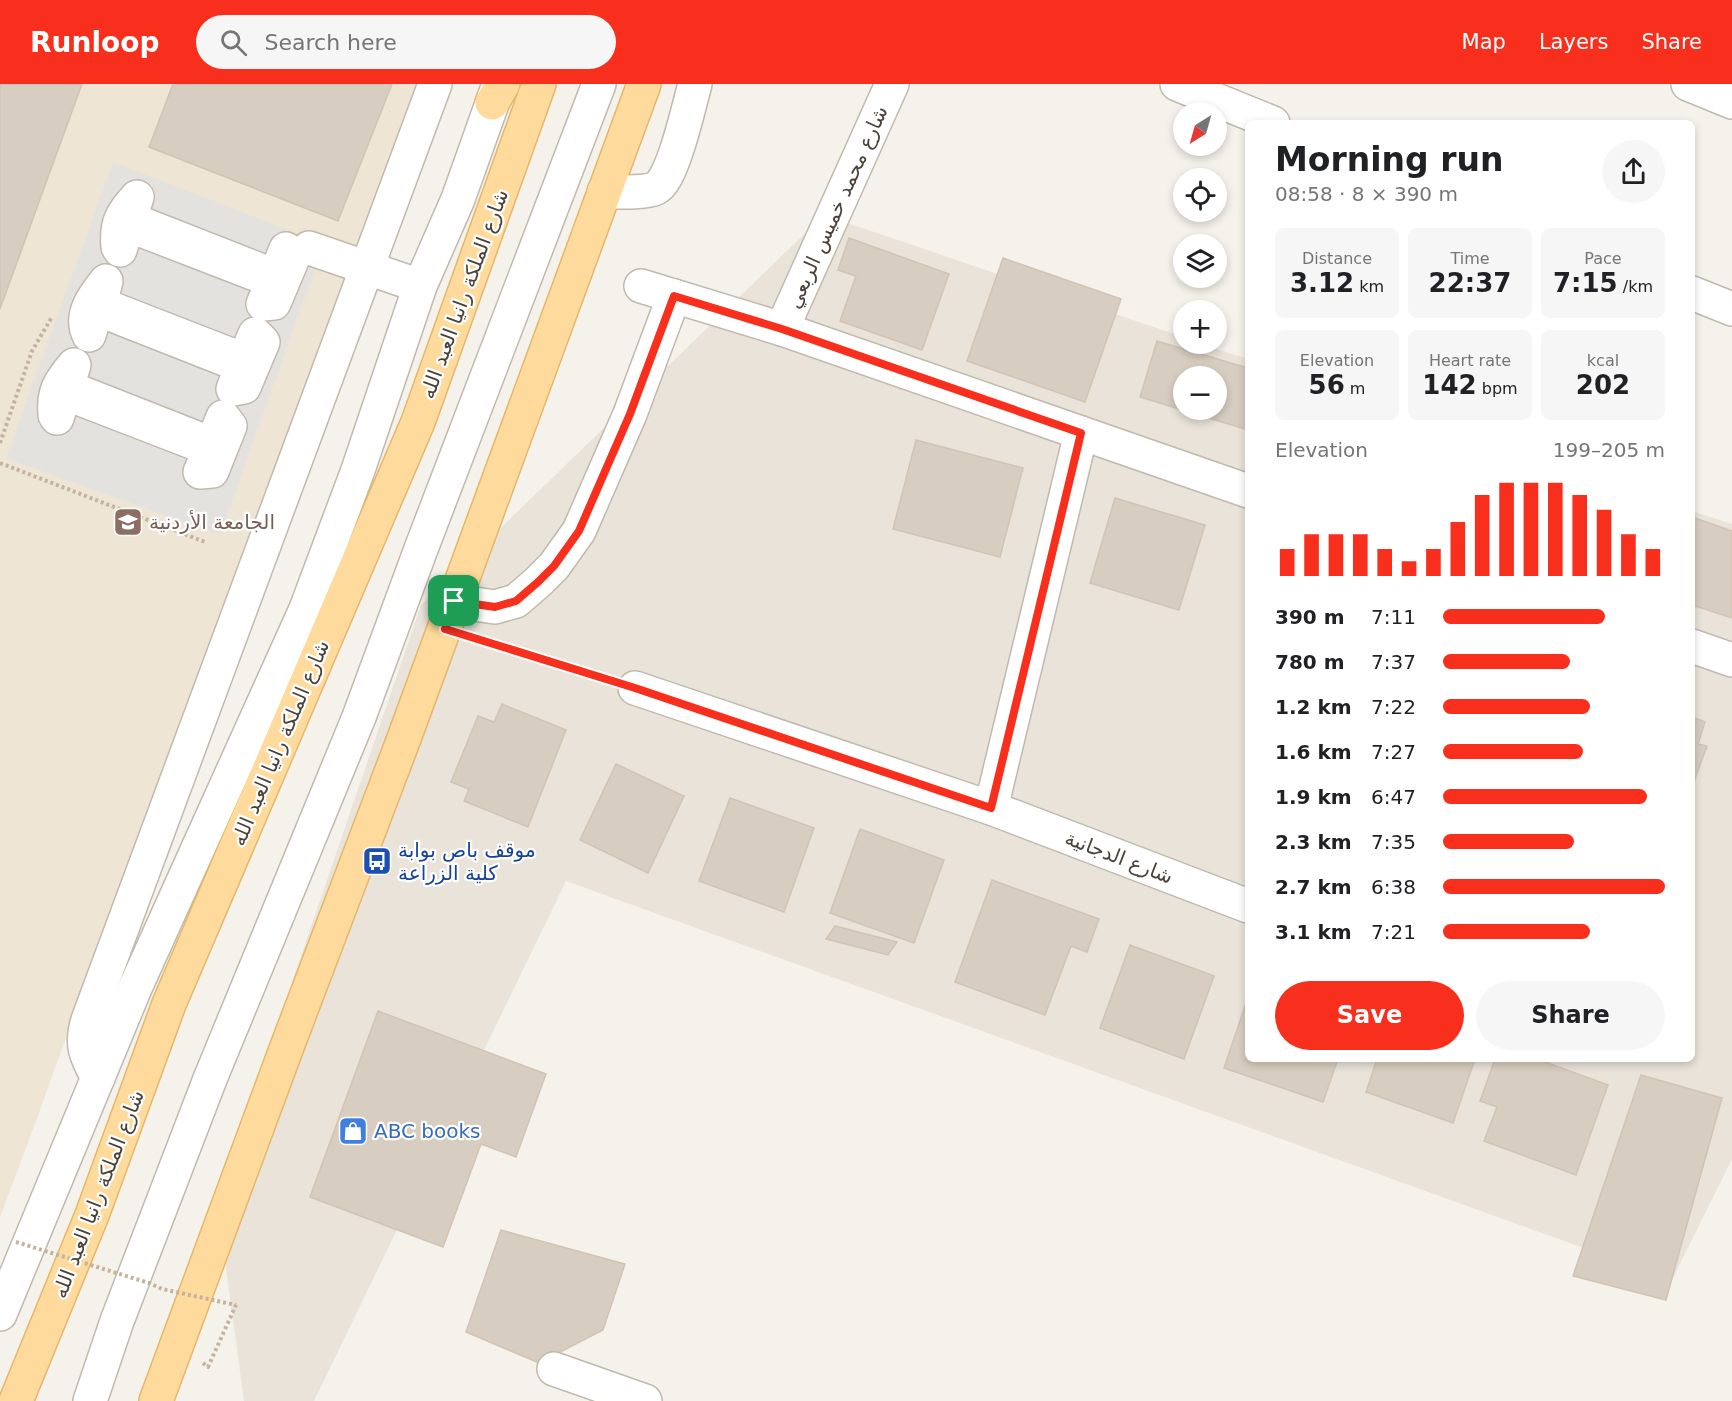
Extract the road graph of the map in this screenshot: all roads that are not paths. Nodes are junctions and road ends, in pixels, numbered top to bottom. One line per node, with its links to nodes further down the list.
1 (435, 84): 14 (street)
2 (539, 84): 35 (main road, شارع الملكة رانيا العبد الله)
3 (599, 84): 36 (street)
4 (644, 84): 12 (main road)
5 (695, 84): 12 (street)
6 (892, 84): 21 (street, شارع محمد خميس الربعي)
7 (1177, 84): 11 (street)
8 (1688, 84): 10 (street)
9 (498, 90): 15 (street)
10 (1732, 102)
11 (1266, 120)
12 (604, 192): 26 (main road)
13 (309, 248): 14 (street)
14 (368, 267): 15 (street); 32 (street)
15 (420, 286): 32 (street)
16 (641, 286): 18 (street, شارع محمد خميس الربعي)
17 (1695, 294): 20 (street)
18 (674, 296): 21 (street, شارع محمد خميس الربعي); 26 (street)
19 (263, 304): 19 (street)
20 (1732, 309)
21 (782, 329): 23 (street, شارع محمد خميس الربعي)
22 (232, 389): 22 (street)
23 (1081, 433): 25 (street, شارع محمد خميس الربعي); 30 (street)
24 (201, 472): 24 (street)
25 (1245, 490)
26 (449, 615): 37 (main road)
27 (1695, 647): 28 (street)
28 (1732, 660)
29 (635, 688): 30 (street, شارع الدجانية)
30 (991, 808): 31 (street, شارع الدجانية)
31 (1245, 905)
32 (98, 1078): 33 (street)
33 (0, 1314)
34 (554, 1370): 38 (street)
35 (16, 1401)
36 (90, 1401)
37 (156, 1401)
38 (645, 1401)

